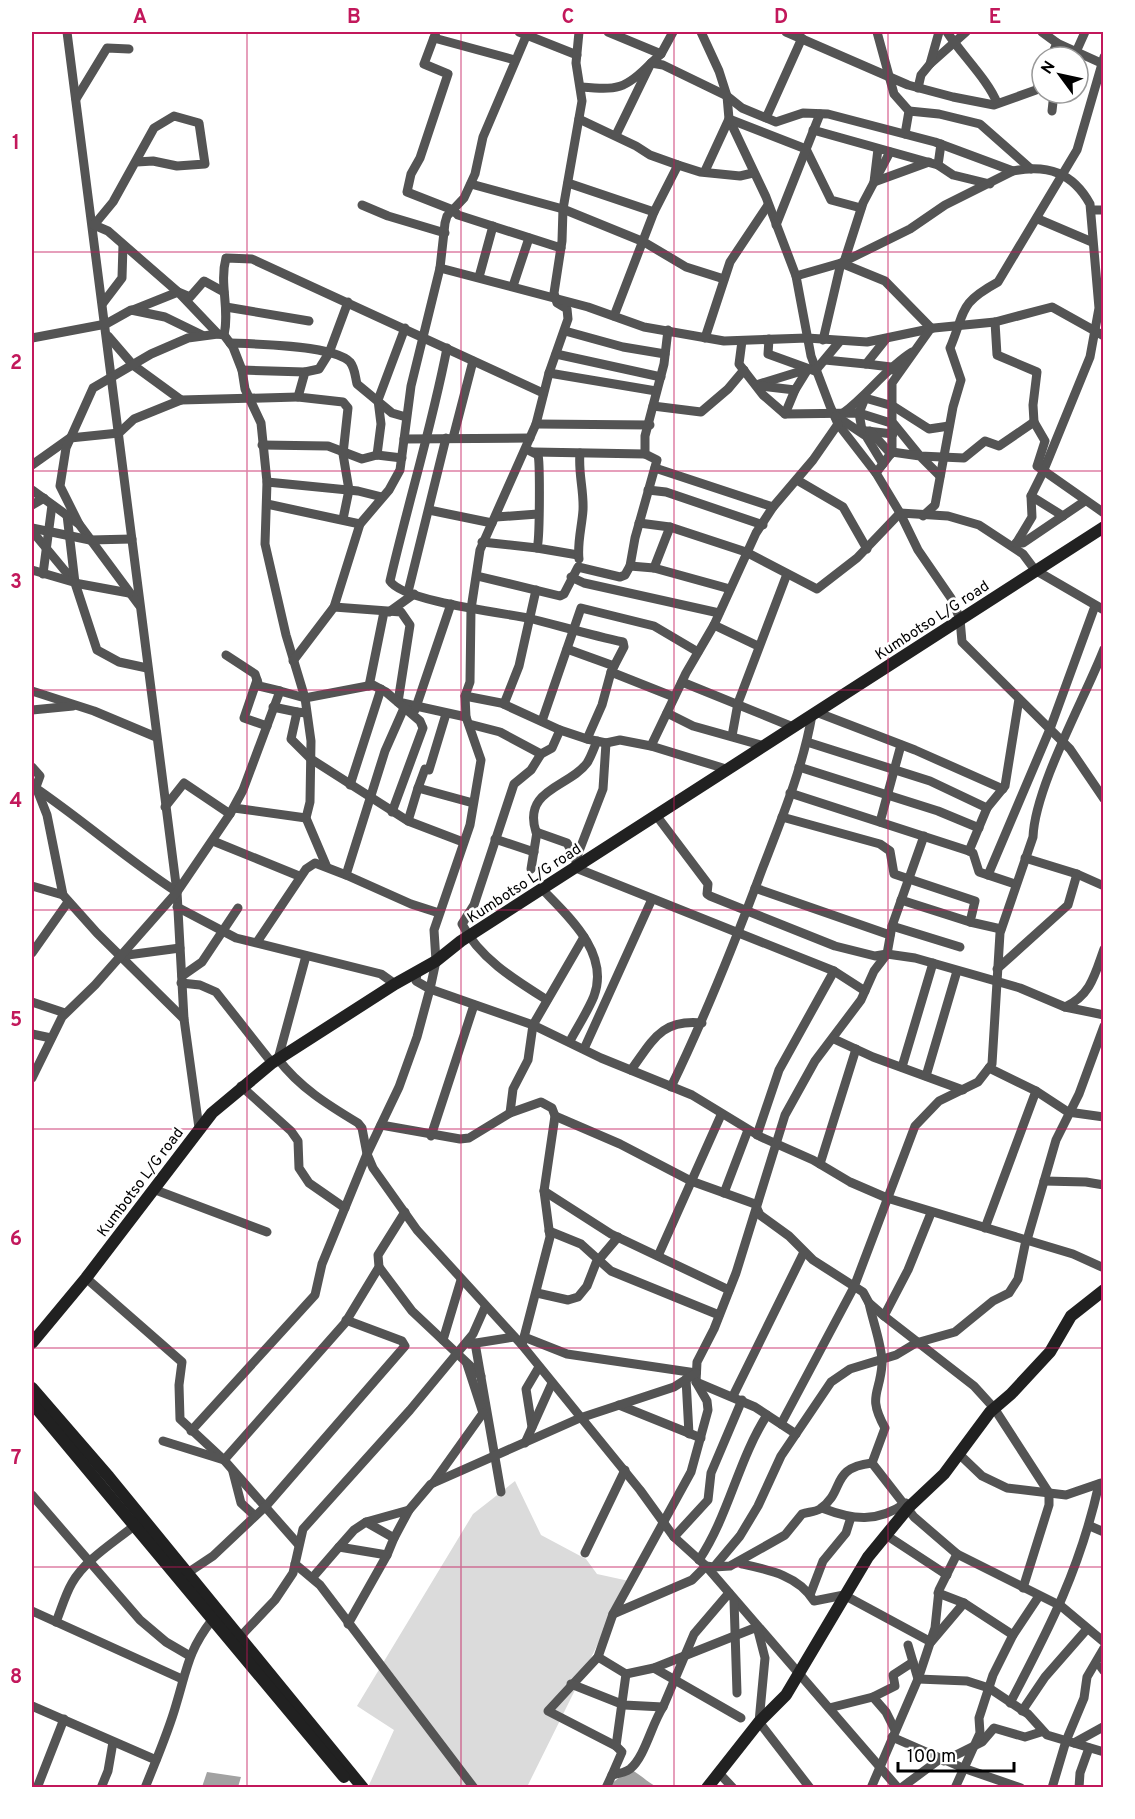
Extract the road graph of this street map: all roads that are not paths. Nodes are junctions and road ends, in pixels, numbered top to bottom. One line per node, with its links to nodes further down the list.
1 (68, 32): 32 (street)
2 (579, 32): 22 (street)
3 (608, 32): 21 (street)
4 (673, 32): 21 (street)
5 (700, 32): 31 (street)
6 (786, 32): 15 (street)
7 (876, 32): 17 (street)
8 (886, 32): 17 (street)
9 (939, 32): 26 (street)
10 (946, 32): 18 (street)
11 (966, 32): 18 (street)
12 (1042, 32): 16 (street)
13 (523, 33): 22 (street); 23 (street)
14 (435, 35): 23 (street); 64 (street)
15 (801, 38): 27 (street); 38 (street)
16 (1057, 43): 19 (street)
17 (880, 44): 27 (street)
18 (954, 44): 26 (street); 33 (street)
19 (1061, 45)
20 (129, 49): 32 (street)
21 (662, 54): 25 (street)
22 (577, 55): 28 (street)
23 (515, 60): 58 (street)
24 (1102, 60): 55 (street)
25 (651, 63): 28 (street); 31 (street); 43 (street)
26 (930, 64): 29 (street)
27 (888, 77): 29 (street); 35 (street)
28 (581, 87): 39 (street)
29 (918, 88): 33 (street)
30 (1030, 92): 33 (street)
31 (727, 96): 38 (street); 40 (street)
32 (76, 99): 69 (street)
33 (997, 103)
34 (1053, 105): 36 (street)
35 (909, 111): 42 (street); 51 (street)
36 (1052, 111)
37 (820, 114): 38 (street); 41 (street); 42 (street)
38 (766, 118)
39 (579, 119): 43 (street); 57 (street)
40 (729, 119): 46 (street); 52 (street); 54 (street)
41 (813, 130): 45 (street); 46 (street)
42 (905, 134): 44 (street)
43 (616, 135): 50 (street)
44 (941, 144): 49 (street); 53 (street)
45 (878, 148): 47 (street); 56 (street)
46 (806, 149): 62 (street); 70 (street)
47 (890, 152): 49 (street); 56 (street)
48 (137, 162): 48 (street); 69 (street)
49 (933, 164): 56 (street); 59 (street)
50 (678, 165): 52 (street); 67 (street)
51 (1031, 169): 53 (street); 55 (street)
52 (705, 171): 54 (street)
53 (1013, 171): 59 (street)
54 (753, 173): 61 (street)
55 (1064, 173): 65 (street); 68 (street)
56 (874, 182): 62 (street)
57 (568, 183): 63 (street); 67 (street)
58 (471, 184): 63 (street); 64 (street)
59 (990, 184): 79 (street)
60 (362, 205): 72 (street)
61 (768, 206): 70 (street); 83 (street)
62 (861, 208): 79 (street)
63 (563, 209): 74 (street); 77 (street)
64 (453, 210): 71 (street); 72 (street)
65 (1091, 210): 66 (street); 75 (street)
66 (1104, 210)
67 (654, 212): 74 (street)
68 (1038, 219): 75 (street); 96 (street)
69 (94, 225): 76 (street); 88 (street)
70 (776, 225): 81 (street)
71 (493, 226): 73 (street); 82 (street)
72 (445, 233): 80 (street)
73 (529, 238): 77 (street); 84 (street)
74 (644, 242): 83 (street); 92 (street)
75 (1092, 242): 78 (street)
76 (123, 245): 85 (street); 88 (street)
77 (561, 248): 87 (street)
78 (1099, 259): 99 (street)
79 (842, 263): 81 (street); 98 (street); 112 (street)
80 (441, 268): 82 (street); 104 (street)
81 (796, 276): 109 (street)
82 (479, 277): 84 (street)
83 (724, 279): 108 (street)
84 (513, 286): 87 (street)
85 (178, 292): 86 (street); 91 (street); 106 (street)
86 (224, 292): 89 (street); 90 (street)
87 (555, 298): 92 (street); 101 (street)
88 (103, 303): 95 (street)
89 (348, 303): 97 (street); 117 (street)
90 (226, 307): 93 (street); 106 (street)
91 (130, 310): 95 (street); 103 (street)
92 (614, 316): 100 (street)
93 (309, 321)
94 (995, 322): 96 (street); 99 (street); 148 (street)
95 (106, 324): 102 (street); 107 (street)
96 (959, 325): 98 (street); 152 (street)
97 (405, 328): 104 (street); 141 (street)
98 (931, 328): 111 (street); 116 (street)
99 (1094, 329): 105 (street); 175 (street)
100 (668, 330): 108 (street); 119 (street)
101 (565, 331): 118 (street); 119 (street)
102 (107, 335): 123 (street); 131 (street)
103 (203, 335): 106 (street); 123 (street)
104 (423, 336): 115 (street); 147 (street)
105 (1104, 336)
106 (224, 337): 117 (street); 125 (street)
107 (32, 338)
108 (705, 338): 113 (street)
109 (807, 338): 110 (street); 112 (street); 127 (street)
110 (769, 339): 113 (street); 127 (street)
111 (885, 339): 114 (street); 122 (street)
112 (823, 340): 114 (street)
113 (742, 341): 126 (street)
114 (840, 341): 120 (street)
115 (447, 348): 121 (street); 160 (street)
116 (916, 349): 124 (street); 132 (street)
117 (329, 353): 128 (street); 141 (street)
118 (556, 354): 129 (street); 130 (street)
119 (665, 354): 130 (street)
120 (825, 360): 122 (street); 127 (street)
121 (474, 362): 136 (street); 157 (street)
122 (866, 364): 124 (street)
123 (133, 365): 131 (street); 140 (street)
124 (891, 367): 132 (street); 139 (street)
125 (242, 370): 128 (street); 138 (street)
126 (744, 370): 133 (street); 143 (street)
127 (812, 370): 133 (street); 134 (street); 146 (street)
128 (305, 372): 137 (street)
129 (549, 373): 135 (street); 136 (street)
130 (661, 377): 135 (street)
131 (112, 378): 155 (street); 156 (street)
132 (896, 378): 142 (street)
133 (756, 385): 134 (street); 145 (street)
134 (795, 390): 145 (street)
135 (656, 391): 143 (street)
136 (543, 393): 149 (street)
137 (298, 397): 138 (street); 165 (street)
138 (250, 398): 140 (street); 161 (street)
139 (865, 398): 142 (street); 144 (street); 146 (street)
140 (181, 400): 155 (street)
141 (378, 400): 147 (street); 167 (street)
142 (893, 405): 152 (street); 153 (street)
143 (653, 406): 151 (street)
144 (859, 413): 146 (street); 153 (street); 154 (street)
145 (785, 414): 146 (street)
146 (838, 414): 150 (street); 154 (street)
147 (406, 417): 159 (street)
148 (1034, 423): 169 (street); 175 (street)
149 (536, 424): 151 (street); 158 (street)
150 (838, 424): 174 (street); 177 (street)
151 (650, 425): 166 (street)
152 (949, 426): 169 (street)
153 (893, 429): 154 (street); 164 (street); 168 (street)
154 (863, 431): 164 (street); 171 (street)
155 (119, 433): 156 (street); 208 (street)
156 (70, 438): 172 (street); 200 (street)
157 (450, 438): 158 (street); 160 (street); 190 (street)
158 (530, 438): 162 (street)
159 (404, 439): 160 (street); 170 (street)
160 (424, 439): 230 (street)
161 (262, 445): 165 (street); 178 (street)
162 (530, 450): 163 (street); 193 (street); 198 (street)
163 (580, 453): 166 (street); 216 (street)
164 (891, 453): 168 (street); 171 (street)
165 (343, 454): 167 (street); 180 (street)
166 (645, 454): 173 (street)
167 (377, 455): 170 (street)
168 (920, 456): 169 (street); 176 (street)
169 (944, 456): 176 (street)
170 (402, 458): 183 (street)
171 (883, 464): 174 (street)
172 (32, 465)
173 (655, 468): 181 (street); 189 (street)
174 (876, 472): 191 (street)
175 (1043, 472): 182 (street); 185 (street)
176 (940, 476): 195 (street)
177 (797, 480): 189 (street); 214 (street)
178 (267, 482): 180 (street); 186 (street)
179 (32, 490): 184 (street)
180 (349, 490): 183 (street); 197 (street)
181 (648, 490): 199 (street); 202 (street)
182 (1031, 496): 196 (street); 211 (street)
183 (382, 497): 201 (street)
184 (44, 498): 187 (street); 188 (street)
185 (1086, 501): 192 (street); 196 (street)
186 (267, 504): 197 (street); 247 (street)
187 (32, 505)
188 (52, 505): 194 (street); 206 (street)
189 (773, 507): 202 (street)
190 (429, 510): 198 (street); 230 (street)
191 (900, 513): 195 (street); 214 (street); 239 (street)
192 (1104, 513)
193 (538, 514): 198 (street); 213 (street)
194 (67, 515): 200 (street); 207 (street)
195 (923, 516): 211 (street)
196 (1063, 516): 211 (street)
197 (343, 519): 201 (street)
198 (494, 520): 210 (street)
199 (639, 523): 203 (street); 218 (street)
200 (80, 524): 209 (street)
201 (360, 524): 233 (street)
202 (763, 525): 215 (street)
203 (670, 527): 215 (street); 220 (street)
204 (1104, 527): 221 (street, Kumbotso L/G road)
205 (32, 529): 206 (street); 212 (street)
206 (48, 531): 207 (street); 212 (street)
207 (69, 535): 209 (street); 226 (street)
208 (132, 539): 209 (street); 232 (street)
209 (90, 540): 229 (street)
210 (482, 542): 213 (street); 224 (street)
211 (1015, 545): 221 (street)
212 (44, 547): 217 (street); 222 (street)
213 (537, 548): 216 (street)
214 (867, 549): 223 (street)
215 (746, 552): 223 (street); 227 (street)
216 (578, 555): 219 (street)
217 (55, 560): 222 (street); 226 (street)
218 (630, 566): 219 (street); 220 (street)
219 (581, 567): 225 (street)
220 (654, 568): 227 (street)
221 (1035, 570): 234 (street); 239 (street, Kumbotso L/G road)
222 (38, 573): 226 (street)
223 (787, 574): 242 (street)
224 (477, 576): 228 (street); 235 (street)
225 (571, 577): 228 (street); 237 (street)
226 (75, 583): 229 (street); 248 (street)
227 (730, 589): 237 (street)
228 (536, 590): 238 (street)
229 (129, 593): 232 (street)
230 (411, 593): 231 (street); 236 (street)
231 (451, 604): 235 (street); 263 (street)
232 (139, 605): 248 (street)
233 (334, 607): 236 (street); 247 (street)
234 (1100, 608): 276 (street)
235 (471, 609): 238 (street); 256 (street)
236 (386, 612): 252 (street); 262 (street)
237 (720, 614): 240 (street)
238 (529, 619): 241 (street); 261 (street)
239 (960, 619): 259 (street); 269 (street, Kumbotso L/G road)
240 (714, 625): 242 (street); 245 (street)
241 (574, 630): 243 (street); 245 (street); 249 (street)
242 (758, 646): 260 (street)
243 (567, 649): 249 (street); 273 (street)
244 (1104, 649): 282 (street)
245 (698, 652): 251 (street)
246 (225, 654): 250 (street)
247 (293, 661): 258 (street)
248 (147, 668): 279 (street)
249 (612, 669): 257 (street); 280 (street)
250 (257, 680): 255 (street); 274 (street)
251 (682, 682): 257 (street); 260 (street)
252 (369, 686): 253 (street); 258 (street)
253 (381, 689): 262 (street); 292 (street)
254 (32, 691): 264 (street)
255 (280, 691): 258 (street); 265 (street)
256 (465, 696): 261 (street); 272 (street)
257 (674, 697): 268 (street)
258 (305, 698): 267 (street)
259 (1019, 699): 276 (street); 295 (street)
260 (738, 703): 275 (street); 278 (street)
261 (504, 704): 273 (street)
262 (401, 705): 263 (street); 271 (street); 298 (street)
263 (417, 705): 270 (street); 271 (street)
264 (79, 706): 266 (street); 279 (street)
265 (273, 707): 267 (street); 274 (street)
266 (32, 710)
267 (302, 713): 287 (street); 287 (street)
268 (667, 713): 278 (street); 285 (street)
269 (814, 713): 275 (street, Kumbotso L/G road); 281 (street); 283 (street)
270 (446, 714): 272 (street); 294 (street)
271 (413, 715): 305 (street)
272 (467, 721): 286 (street); 301 (street)
273 (542, 722): 277 (street)
274 (267, 726): 304 (street)
275 (793, 727): 284 (street, Kumbotso L/G road)
276 (1050, 729): 282 (street); 323 (street)
277 (560, 730): 280 (street); 286 (street)
278 (732, 736): 284 (street)
279 (156, 737): 302 (street)
280 (597, 741): 285 (street); 312 (street); 320 (street)
281 (807, 742): 289 (street); 291 (street)
282 (1064, 743): 299 (street); 319 (street)
283 (901, 745): 291 (street); 295 (street)
284 (764, 746): 290 (street, Kumbotso L/G road)
285 (651, 747): 290 (street)
286 (541, 754): 314 (street)
287 (311, 759): 292 (street); 308 (street)
288 (32, 767): 293 (street)
289 (799, 767): 296 (street); 297 (street)
290 (726, 769): 306 (street, Kumbotso L/G road)
291 (894, 769): 297 (street); 303 (street)
292 (350, 785): 298 (street)
293 (34, 788): 300 (street); 333 (street); 334 (street)
294 (418, 788): 301 (street); 309 (street)
295 (1003, 789): 303 (street)
296 (790, 793): 307 (street); 310 (street)
297 (887, 795): 310 (street); 311 (street)
298 (370, 798): 305 (street); 325 (street)
299 (1104, 799)
300 (32, 801)
301 (473, 803): 316 (street)
302 (165, 807): 304 (street); 333 (street)
303 (987, 808): 311 (street)
304 (232, 811): 308 (street); 315 (street)
305 (392, 812): 309 (street)
306 (656, 815): 320 (street, Kumbotso L/G road); 339 (street)
307 (782, 817): 327 (street); 331 (street)
308 (306, 818): 321 (street)
309 (408, 821): 316 (street)
310 (880, 822): 313 (street)
311 (979, 828): 317 (street)
312 (537, 832): 318 (street); 320 (street)
313 (924, 836): 317 (street); 327 (street)
314 (495, 839): 318 (street); 346 (street)
315 (213, 841): 326 (street); 333 (street)
316 (463, 842): 340 (street)
317 (969, 851): 323 (street)
318 (534, 852): 322 (street)
319 (1025, 858): 324 (street); 328 (street)
320 (576, 863): 332 (street, Kumbotso L/G road); 335 (street)
321 (326, 865): 325 (street); 326 (street)
322 (531, 869)
323 (988, 874): 328 (street)
324 (1077, 874): 330 (street); 358 (street)
325 (346, 875): 340 (street)
326 (299, 876): 348 (street)
327 (909, 879): 336 (street); 341 (street)
328 (1015, 884): 342 (street)
329 (32, 886): 334 (street)
330 (1104, 886)
331 (755, 888): 339 (street); 343 (street)
332 (542, 889): 346 (street, Kumbotso L/G road); 347 (street)
333 (177, 892): 337 (street); 354 (street)
334 (66, 898): 352 (street); 354 (street)
335 (652, 899): 345 (street); 381 (street)
336 (901, 900): 341 (street); 343 (street)
337 (177, 907): 344 (street); 350 (street)
338 (238, 908): 344 (street)
339 (746, 912): 345 (street); 353 (street)
340 (439, 913): 356 (street)
341 (970, 922): 342 (street)
342 (1001, 929): 358 (street)
343 (891, 931): 349 (street); 353 (street)
344 (222, 932): 348 (street); 362 (street)
345 (737, 934): 360 (street); 374 (street)
346 (468, 936): 356 (street, Kumbotso L/G road); 367 (street)
347 (584, 937): 367 (street); 380 (street)
348 (257, 942): 355 (street)
349 (960, 947)
350 (180, 948): 354 (street); 362 (street)
351 (1104, 948): 370 (street)
352 (32, 953)
353 (887, 954): 357 (street); 366 (street)
354 (120, 956): 371 (street); 373 (street)
355 (306, 956): 364 (street); 383 (street)
356 (436, 961): 361 (street, Kumbotso L/G road); 365 (street)
357 (933, 963): 359 (street); 384 (street)
358 (997, 969): 363 (street)
359 (957, 970): 363 (street); 387 (street)
360 (834, 971): 366 (street); 400 (street)
361 (417, 973): 364 (street, Kumbotso L/G road); 365 (street)
362 (182, 979): 373 (street); 383 (street)
363 (995, 981): 370 (street); 385 (street)
364 (395, 984): 383 (street, Kumbotso L/G road)
365 (430, 989): 369 (street); 398 (street)
366 (865, 991): 379 (street)
367 (547, 1000): 375 (street)
368 (32, 1002): 371 (street)
369 (474, 1005): 375 (street); 401 (street)
370 (1065, 1007): 372 (street)
371 (65, 1013): 378 (street)
372 (1104, 1015)
373 (184, 1019): 399 (street)
374 (702, 1023): 386 (street); 390 (street)
375 (533, 1025): 380 (street); 394 (street)
376 (1104, 1026): 393 (street)
377 (32, 1034): 378 (street)
378 (51, 1038): 388 (street)
379 (834, 1039): 382 (street); 402 (street)
380 (570, 1041): 381 (street)
381 (584, 1049): 386 (street)
382 (856, 1049): 384 (street); 404 (street)
383 (275, 1061): 389 (street, Kumbotso L/G road); 403 (street)
384 (902, 1067): 387 (street)
385 (989, 1068): 391 (street); 392 (street)
386 (631, 1070): 390 (street)
387 (926, 1076): 391 (street)
388 (32, 1078)
389 (241, 1086): 399 (street, Kumbotso L/G road); 413 (street)
390 (671, 1086): 395 (street)
391 (963, 1090): 411 (street)
392 (1036, 1090): 393 (street); 416 (street)
393 (1068, 1112): 397 (street); 405 (street)
394 (510, 1113): 396 (street); 401 (street)
395 (721, 1115): 400 (street); 406 (street)
396 (555, 1116): 406 (street); 409 (street)
397 (1104, 1117)
398 (381, 1125): 401 (street); 403 (street)
399 (199, 1128): 408 (street, Kumbotso L/G road)
400 (753, 1132): 402 (street); 410 (street)
401 (431, 1136)
402 (775, 1143): 404 (street); 412 (street)
403 (367, 1154): 413 (street); 414 (street)
404 (820, 1164): 411 (street)
405 (1044, 1181): 407 (street); 420 (street)
406 (691, 1182): 410 (street); 422 (street)
407 (1104, 1185)
408 (153, 1189): 418 (street); 426 (street, Kumbotso L/G road)
409 (544, 1191): 417 (street); 419 (street)
410 (724, 1193): 412 (street)
411 (886, 1198): 415 (street); 428 (street)
412 (755, 1204): 421 (street); 429 (street)
413 (345, 1208): 462 (street)
414 (405, 1212): 424 (street); 427 (street)
415 (931, 1213): 416 (street); 435 (street)
416 (985, 1228): 420 (street)
417 (549, 1231): 423 (street); 431 (street)
418 (267, 1232)
419 (618, 1237): 422 (street); 423 (street)
420 (1026, 1240): 425 (street); 441 (street)
421 (804, 1252): 428 (street); 452 (street)
422 (658, 1256): 429 (street)
423 (598, 1259): 431 (street); 434 (street)
424 (379, 1267): 436 (street); 438 (street)
425 (1104, 1268)
426 (86, 1278): 439 (street, Kumbotso L/G road); 462 (street)
427 (461, 1280): 433 (street); 438 (street)
428 (854, 1287): 432 (street); 460 (street)
429 (729, 1290): 434 (street)
430 (1104, 1290): 456 (street)
431 (537, 1293): 437 (street)
432 (869, 1303): 435 (street); 444 (street)
433 (485, 1307): 437 (street); 442 (street)
434 (719, 1315): 448 (street)
435 (884, 1316): 441 (street)
436 (346, 1320): 471 (street); 481 (street)
437 (520, 1340): 440 (street); 446 (street); 448 (street)
438 (442, 1341): 443 (street)
439 (32, 1343)
440 (475, 1343): 442 (street); 447 (street)
441 (916, 1343): 444 (street); 456 (street)
442 (464, 1344): 443 (street)
443 (457, 1353): 445 (street); 494 (street)
444 (881, 1359): 464 (street); 472 (street)
445 (466, 1361): 447 (street); 457 (street)
446 (539, 1367): 450 (street); 461 (street)
447 (481, 1376): 465 (street)
448 (696, 1377): 449 (street); 452 (street); 466 (street)
449 (686, 1379): 455 (street); 463 (street)
450 (552, 1383): 459 (street); 461 (street)
451 (32, 1388): 503 (street)
452 (733, 1396): 453 (street)
453 (742, 1400): 458 (street); 492 (street)
454 (32, 1403): 488 (street)
455 (619, 1405): 459 (street); 463 (street)
456 (994, 1408): 469 (street); 478 (street)
457 (483, 1413): 465 (street); 476 (street)
458 (767, 1415): 460 (street); 501 (street)
459 (580, 1418): 468 (street); 474 (street)
460 (781, 1424): 464 (street)
461 (532, 1427): 468 (street)
462 (191, 1431): 471 (street)
463 (689, 1434): 466 (street)
464 (796, 1434): 501 (street)
465 (492, 1438): 470 (street)
466 (700, 1438): 487 (street)
467 (163, 1441): 471 (street)
468 (525, 1443): 470 (street)
469 (959, 1454): 478 (street); 480 (street)
470 (495, 1456): 476 (street); 477 (street)
471 (224, 1460): 473 (street)
472 (872, 1462): 480 (street); 482 (street)
473 (233, 1470): 481 (street); 484 (street)
474 (625, 1470): 487 (street); 496 (street)
475 (1101, 1484): 478 (street); 489 (street)
476 (431, 1485): 483 (street)
477 (501, 1492)
478 (1049, 1493): 506 (street)
479 (32, 1495): 499 (street)
480 (907, 1505): 485 (street); 491 (street); 497 (street)
481 (266, 1506): 484 (street); 494 (street)
482 (822, 1508): 485 (street); 501 (street)
483 (409, 1510): 486 (street); 493 (street)
484 (255, 1516): 503 (street)
485 (851, 1517): 508 (street)
486 (366, 1522): 493 (street); 495 (street)
487 (663, 1524): 492 (street); 515 (street)
488 (134, 1526): 499 (street); 516 (street)
489 (1090, 1526): 490 (street); 513 (street)
490 (1104, 1532)
491 (886, 1535): 504 (street); 509 (street)
492 (674, 1537): 501 (street)
493 (394, 1538): 498 (street)
494 (298, 1544): 500 (street)
495 (339, 1547): 498 (street); 505 (street)
496 (585, 1553)
497 (957, 1554): 504 (street); 506 (street)
498 (387, 1555): 518 (street)
499 (91, 1562): 517 (street); 529 (street)
500 (295, 1564): 505 (street); 523 (street)
501 (707, 1564): 510 (street); 515 (street)
502 (742, 1564): 508 (street)
503 (186, 1574): 523 (street)
504 (947, 1575): 507 (street)
505 (313, 1578): 518 (street)
506 (1023, 1588): 511 (street)
507 (938, 1593): 512 (street); 524 (street)
508 (810, 1595): 509 (street)
509 (844, 1595): 524 (street); 533 (street)
510 (732, 1596): 519 (street); 521 (street); 528 (street)
511 (1039, 1596): 513 (street); 522 (street)
512 (964, 1603): 522 (street); 524 (street)
513 (1061, 1606): 520 (street); 542 (street)
514 (32, 1611): 517 (street)
515 (613, 1614): 530 (street)
516 (212, 1620): 529 (street); 568 (street)
517 (56, 1622): 535 (street)
518 (348, 1624): 570 (street)
519 (757, 1627): 521 (street); 533 (street); 550 (street)
520 (1087, 1629): 525 (street); 547 (street)
521 (735, 1635): 528 (street); 540 (street)
522 (1013, 1635): 539 (street)
523 (239, 1638): 569 (street)
524 (932, 1642): 537 (street)
525 (1104, 1642)
526 (908, 1645): 531 (street)
527 (1104, 1647): 555 (street)
528 (685, 1655): 532 (street); 536 (street)
529 (190, 1656): 535 (street)
530 (598, 1657): 534 (street); 538 (street)
531 (913, 1662): 537 (street); 541 (street)
532 (654, 1668): 534 (street); 536 (street)
533 (798, 1673): 546 (street); 550 (street)
534 (626, 1674): 543 (street)
535 (182, 1679): 559 (street)
536 (674, 1679): 545 (street); 548 (street)
537 (918, 1679): 539 (street); 553 (street)
538 (571, 1684): 543 (street); 556 (street)
539 (988, 1688): 542 (street); 557 (street)
540 (737, 1693)
541 (873, 1697): 546 (street); 553 (street)
542 (1010, 1703): 547 (street)
543 (624, 1705): 545 (street); 556 (street)
544 (32, 1707): 549 (street)
545 (663, 1707): 564 (street)
546 (829, 1708): 561 (street)
547 (1022, 1711): 552 (street)
548 (741, 1718)
549 (64, 1719): 554 (street); 565 (street)
550 (759, 1722): 563 (street); 574 (street)
551 (1103, 1726): 555 (street); 558 (street)
552 (1041, 1732): 555 (street); 557 (street)
553 (894, 1734): 560 (street); 561 (street)
554 (113, 1742): 559 (street); 566 (street)
555 (1070, 1742): 558 (street); 579 (street)
556 (616, 1746): 564 (street)
557 (974, 1746): 560 (street); 562 (street)
558 (1096, 1750): 580 (street)
559 (156, 1760): 567 (street)
560 (942, 1760): 562 (street); 576 (street)
561 (880, 1765): 575 (street); 576 (street)
562 (963, 1768): 577 (street); 578 (street)
563 (718, 1772): 572 (street); 573 (street)
564 (612, 1775): 571 (street)
565 (37, 1788)
566 (101, 1788)
567 (145, 1788)
568 (353, 1788)
569 (363, 1788)
570 (474, 1788)
571 (606, 1788)
572 (707, 1788)
573 (733, 1788)
574 (810, 1788)
575 (871, 1788)
576 (899, 1788)
577 (955, 1788)
578 (1021, 1788)
579 (1052, 1788)
580 (1079, 1788)

